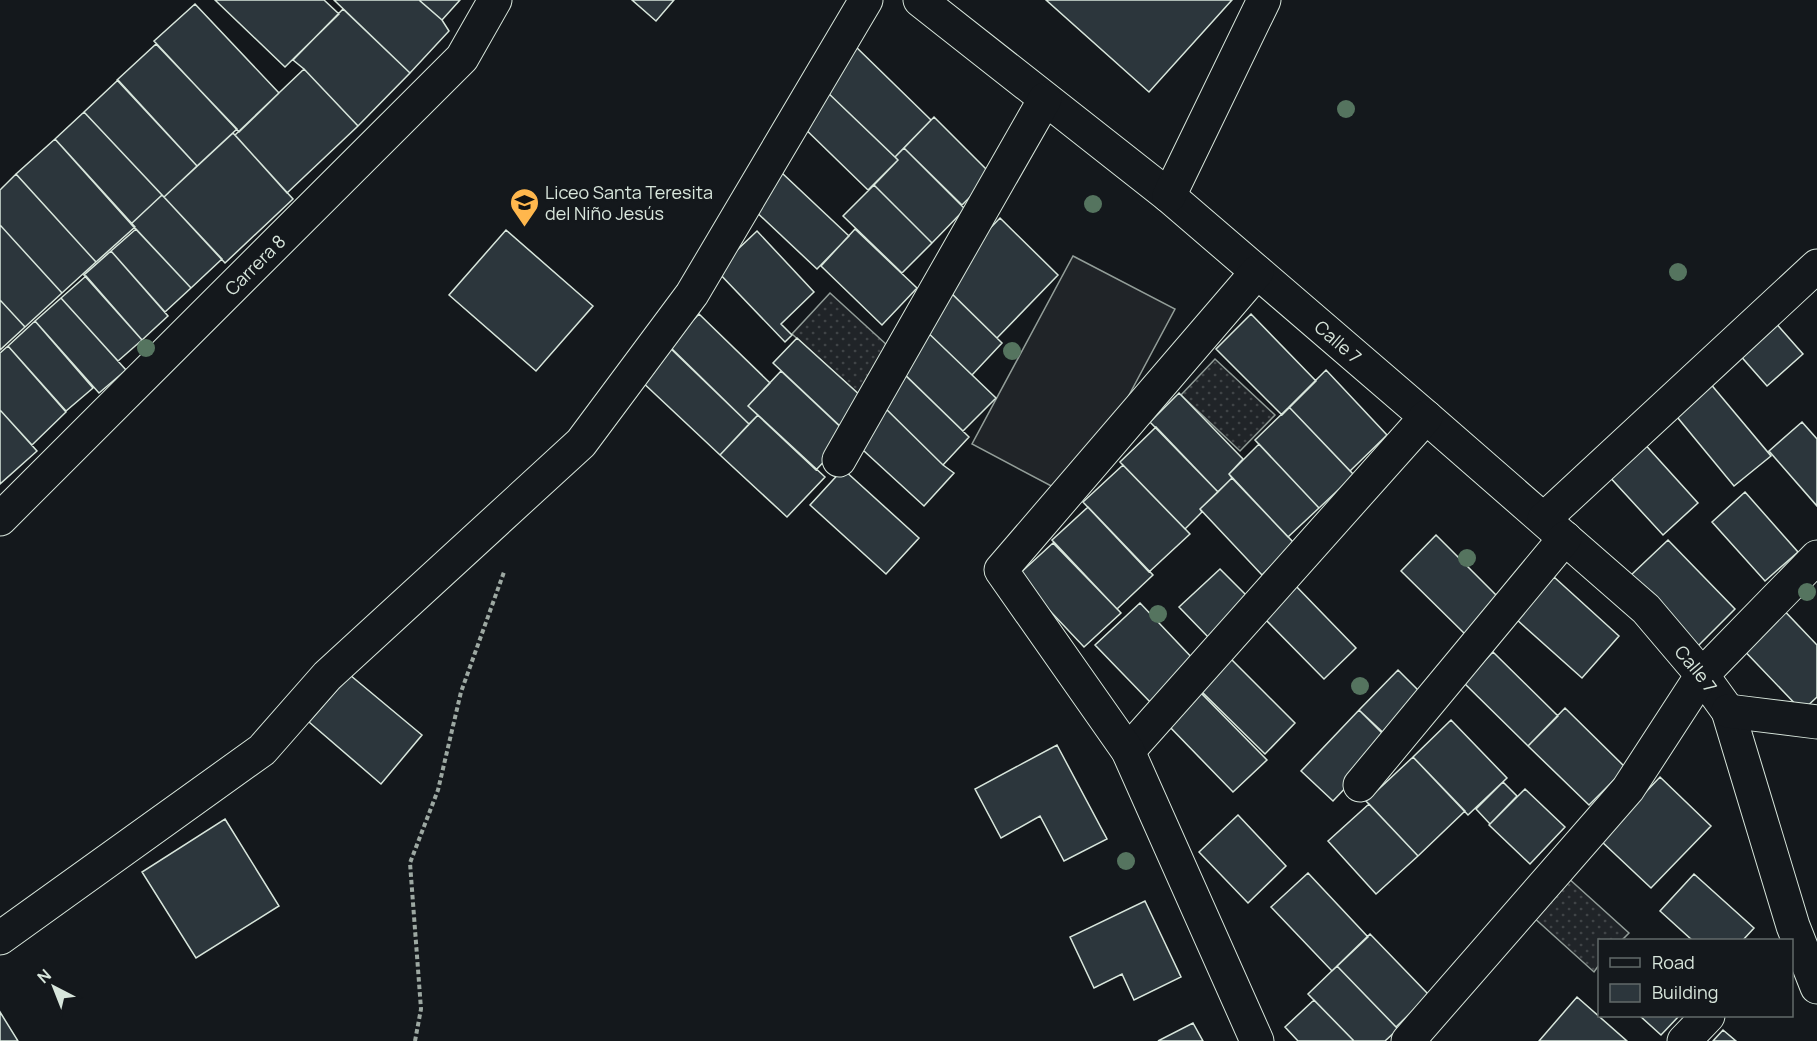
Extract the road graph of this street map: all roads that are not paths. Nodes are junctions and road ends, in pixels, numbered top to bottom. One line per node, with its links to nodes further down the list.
1 (495, 0): 11 (street, Carrera 8)
2 (866, 0): 20 (street)
3 (920, 0): 5 (street, Calle 7)
4 (1264, 0): 6 (street)
5 (1045, 99): 6 (street, Calle 7); 10 (street)
6 (1169, 196): 8 (street, Calle 7)
7 (1817, 266): 12 (street)
8 (1257, 272): 9 (street, Calle 7); 17 (street)
9 (1426, 417): 12 (street, Calle 7); 17 (street)
10 (839, 460)
11 (0, 519)
12 (1554, 528): 14 (street, Calle 7); 18 (street)
13 (1817, 557): 14 (street)
14 (1702, 675): 15 (street, Calle 7); 25 (street)
15 (1728, 711): 16 (street); 19 (street, Calle 7)
16 (1817, 722)
17 (1128, 751): 24 (street)
18 (1360, 785)
19 (1786, 933)
20 (0, 938)
21 (1793, 945): 22 (street, Calle 7)
22 (1817, 987)
23 (1707, 1017): 26 (street)
24 (1257, 1041)
25 (1408, 1041)
26 (1684, 1041)

